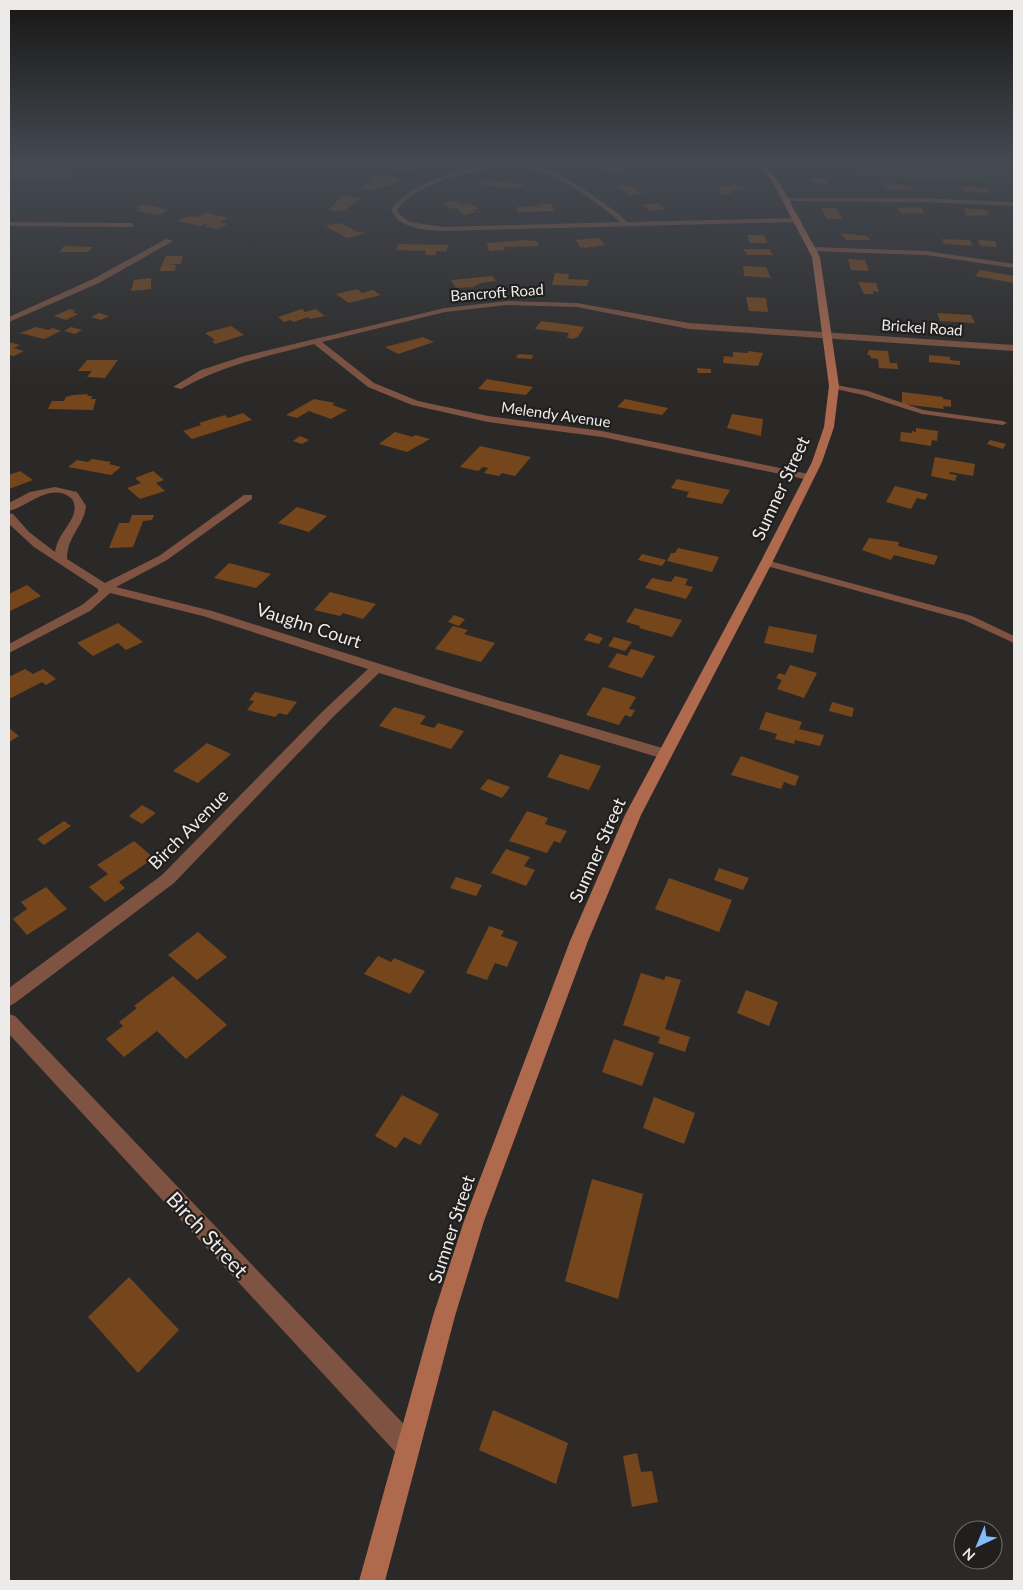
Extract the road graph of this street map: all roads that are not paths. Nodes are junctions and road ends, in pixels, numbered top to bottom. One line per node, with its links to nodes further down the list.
1 (806, 236): 3 (main road, Sumner Street)
2 (168, 241): 5 (street)
3 (813, 249): 4 (street); 6 (main road, Sumner Street)
4 (1014, 266)
5 (9, 320)
6 (828, 334): 7 (street, Bancroft Road); 8 (street, Brickel Road); 9 (main road, Sumner Street)
7 (315, 341): 10 (street, Bancroft Road); 12 (street, Melendy Avenue)
8 (1014, 348)
9 (834, 386): 11 (lane); 12 (main road, Sumner Street)
10 (178, 387)
11 (1003, 423)
12 (809, 477): 17 (main road, Sumner Street)
13 (248, 497): 18 (street)
14 (9, 508): 16 (street)
15 (9, 516): 16 (street)
16 (61, 559): 18 (street)
17 (766, 563): 19 (lane); 22 (main road, Sumner Street)
18 (104, 588): 20 (street); 21 (street, Vaughn Court)
19 (1014, 640)
20 (9, 648)
21 (378, 668): 22 (street, Vaughn Court); 23 (street, Birch Avenue)
22 (664, 754): 25 (main road, Sumner Street)
23 (9, 998)
24 (9, 1022): 25 (street, Birch Street)
25 (408, 1447): 26 (main road, Sumner Street)
26 (372, 1581)

